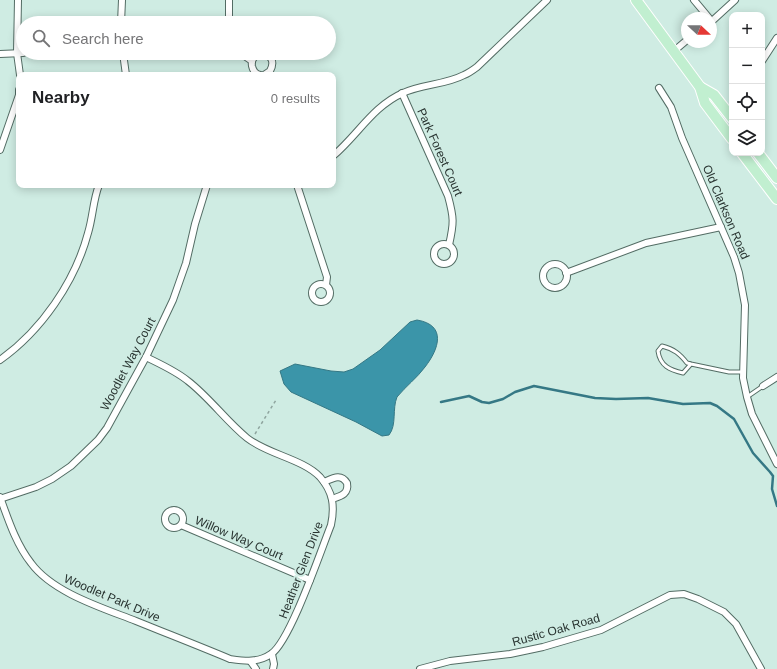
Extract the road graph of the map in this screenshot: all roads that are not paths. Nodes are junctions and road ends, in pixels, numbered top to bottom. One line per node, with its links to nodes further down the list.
1 (18, 0): 10 (street)
2 (122, 0): 11 (street)
3 (229, 0): 12 (street)
4 (547, 0): 29 (street)
5 (636, 0): 15 (main road)
6 (694, 0): 8 (street)
7 (735, 0): 9 (street)
8 (704, 12)
9 (717, 15)
10 (19, 16)
11 (121, 16)
12 (229, 16)
13 (777, 38): 18 (street)
14 (681, 45): 15 (street)
15 (674, 50): 27 (main road)
16 (16, 53): 17 (street)
17 (0, 54)
18 (765, 56)
19 (20, 60): 23 (street)
20 (123, 60): 24 (street)
21 (272, 60): 26 (street)
22 (252, 61): 25 (street)
23 (20, 72)
24 (125, 72)
25 (254, 72)
26 (268, 72)
27 (700, 87): 31 (main road); 32 (main road)
28 (659, 88): 42 (street, Old Clarkson Road)
29 (402, 93): 34 (street); 43 (street, Park Forest Court)
30 (16, 104): 33 (street)
31 (729, 114)
32 (729, 135)
33 (0, 150)
34 (336, 154)
35 (744, 156): 41 (main road)
36 (760, 156): 37 (main road)
37 (777, 178)
38 (98, 188): 47 (street)
39 (206, 188): 46 (street, Woodlet Way Court)
40 (298, 188): 45 (street)
41 (777, 199)
42 (721, 228): 44 (street); 49 (street, Old Clarkson Road)
43 (449, 245)
44 (566, 273)
45 (326, 285)
46 (146, 357): 54 (street, Heather Glen Drive); 55 (street, Woodlet Way Court)
47 (0, 360)
48 (692, 364): 48 (lane); 49 (lane)
49 (743, 372): 52 (street, Old Clarkson Road)
50 (777, 377): 51 (street)
51 (763, 386): 52 (lane)
52 (747, 397): 53 (street, Old Clarkson Road)
53 (777, 464)
54 (324, 482): 56 (street, Heather Glen Drive); 56 (street)
55 (0, 498): 60 (street, Woodlet Park Drive)
56 (332, 499): 58 (street, Heather Glen Drive)
57 (181, 525): 58 (street, Willow Way Court)
58 (310, 580): 59 (street, Heather Glen Drive)
59 (272, 654): 60 (street, Woodlet Park Drive); 62 (street)
60 (251, 662): 61 (street)
61 (256, 669)
62 (273, 669)
63 (420, 669): 64 (street, Rustic Oak Road)
64 (760, 669)

